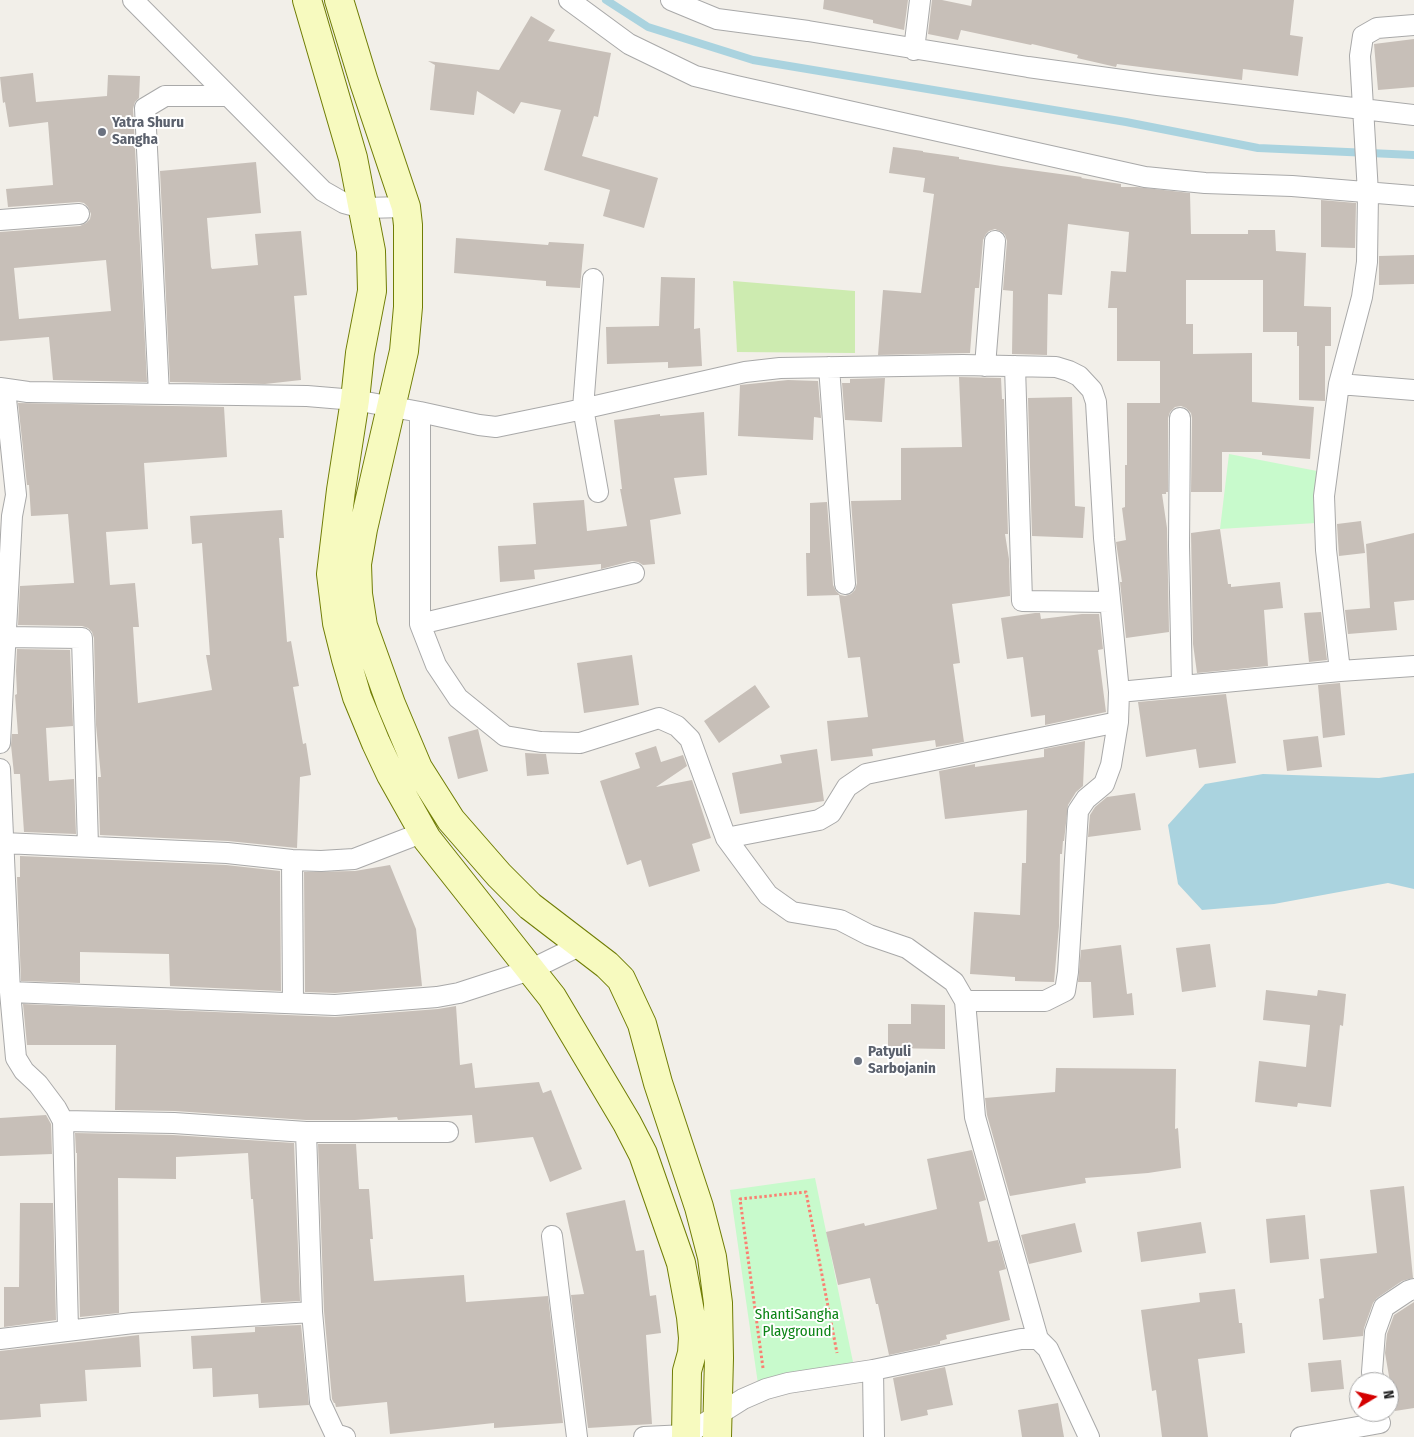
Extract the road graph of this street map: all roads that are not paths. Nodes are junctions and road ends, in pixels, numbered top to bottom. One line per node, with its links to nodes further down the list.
1 (133, 0): 9 (street)
2 (307, 0): 15 (main road)
3 (339, 0): 14 (main road)
4 (569, 0): 12 (street)
5 (670, 0): 8 (street)
6 (920, 0): 8 (street)
7 (1414, 25): 10 (street)
8 (914, 50): 10 (street)
9 (228, 96): 15 (street); 26 (street)
10 (1364, 110): 11 (street); 12 (street)
11 (1414, 115)
12 (1368, 193): 13 (street); 23 (street)
13 (1414, 196)
14 (406, 207): 15 (street); 28 (main road)
15 (363, 208): 27 (main road)
16 (79, 214): 17 (street)
17 (0, 220)
18 (995, 241): 20 (street)
19 (593, 279): 29 (street)
20 (986, 366): 21 (street); 22 (street)
21 (1016, 366): 36 (street); 36 (street)
22 (829, 368): 29 (street); 35 (street)
23 (1339, 384): 25 (street); 40 (street)
24 (2, 388): 26 (street); 33 (street)
25 (1414, 390)
26 (159, 394): 27 (street)
27 (355, 400): 28 (street); 46 (main road)
28 (391, 406): 30 (street); 52 (main road)
29 (583, 408): 30 (street); 32 (street)
30 (420, 412): 37 (street)
31 (1180, 418): 41 (street)
32 (598, 492)
33 (6, 515): 38 (street)
34 (634, 573): 37 (street)
35 (845, 584)
36 (1110, 602): 42 (street)
37 (420, 624): 47 (street)
38 (5, 637): 44 (street); 49 (street)
39 (1414, 666): 40 (street)
40 (1340, 671): 41 (street)
41 (1182, 686): 42 (street)
42 (1119, 692): 43 (street)
43 (1118, 722): 47 (street); 55 (street)
44 (0, 743)
45 (0, 770): 48 (street)
46 (424, 832): 50 (street); 53 (main road)
47 (726, 838): 55 (street)
48 (3, 843): 49 (street); 51 (street)
49 (88, 846): 50 (street)
50 (292, 860): 56 (street)
51 (2, 863): 54 (street)
52 (581, 944): 53 (street); 69 (main road)
53 (530, 970): 56 (street); 70 (main road)
54 (10, 992): 56 (street); 57 (street)
55 (965, 1001): 64 (street)
56 (293, 1003)
57 (63, 1121): 58 (street); 63 (street)
58 (306, 1132): 59 (street); 62 (street)
59 (448, 1132)
60 (552, 1236): 72 (street)
61 (1414, 1289): 67 (street)
62 (312, 1312): 63 (street); 71 (street)
63 (68, 1330): 65 (street)
64 (1038, 1339): 66 (street); 75 (street)
65 (0, 1340)
66 (873, 1370): 69 (street); 74 (street)
67 (1372, 1372)
68 (1382, 1424): 76 (street)
69 (718, 1426): 70 (street)
70 (686, 1436): 73 (street)
71 (345, 1437)
72 (577, 1437)
73 (644, 1437)
74 (874, 1437)
75 (1089, 1437)
76 (1303, 1437)

